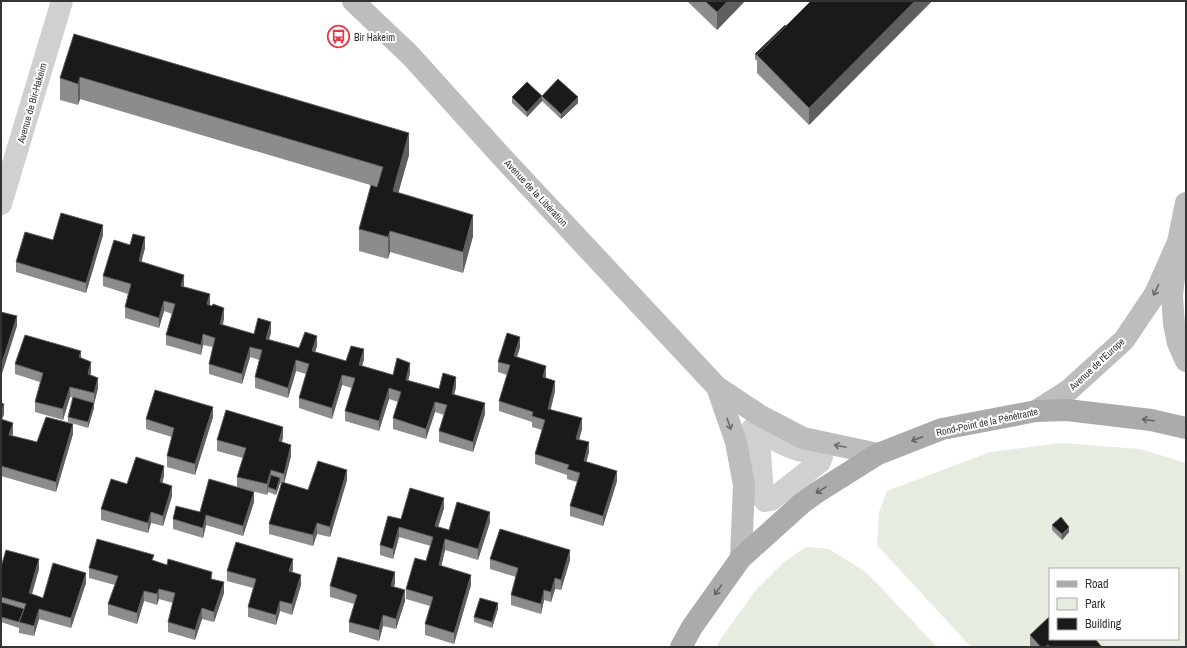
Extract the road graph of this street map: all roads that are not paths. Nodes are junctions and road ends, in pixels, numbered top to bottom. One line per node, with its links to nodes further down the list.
1 (62, 1): 4 (street, Avenue de Bir-Hakeim)
2 (353, 1): 7 (street, Avenue de la Libération)
3 (1186, 203): 5 (street, Avenue de l'Europe)
4 (1, 204)
5 (1178, 242): 6 (street, Avenue de l'Europe); 8 (street, Avenue de l'Europe, one-way to 8)
6 (1186, 361)
7 (717, 387): 10 (street, Avenue de la Libération, one-way to 7); 11 (street, Avenue de la Libération, one-way to 11)
8 (1036, 411): 9 (main road, Rond-Point de la Pénétrante, one-way to 8); 10 (main road, Rond-Point de la Pénétrante, one-way to 10)
9 (1186, 428)
10 (878, 454): 11 (main road, Rond-Point de la Pénétrante, one-way to 11)
11 (741, 558): 12 (main road, Rond-Point de la Pénétrante, one-way to 12)
12 (681, 647)

